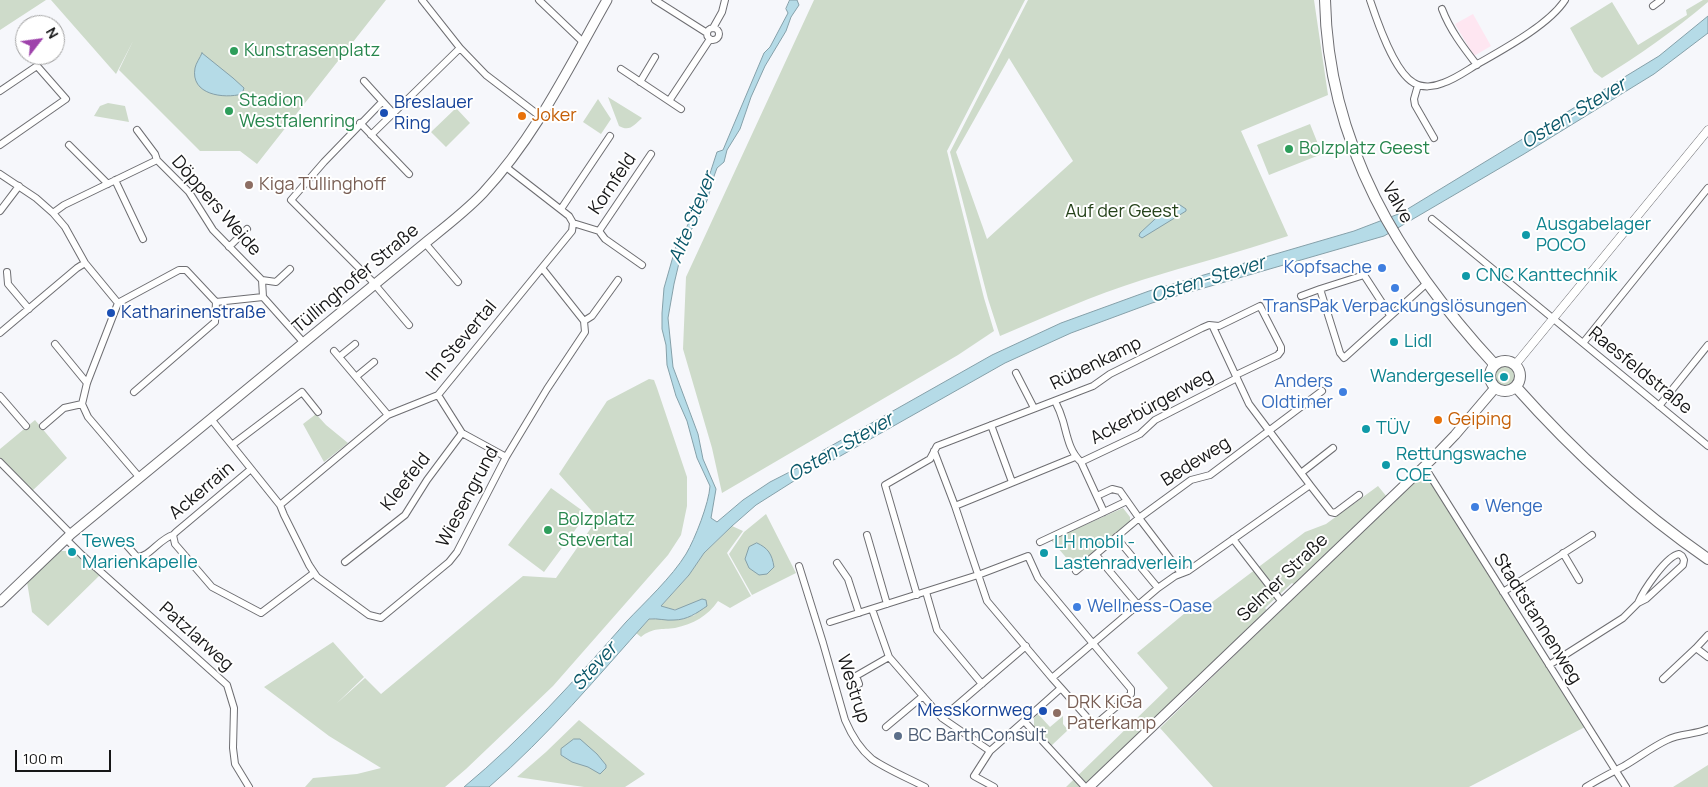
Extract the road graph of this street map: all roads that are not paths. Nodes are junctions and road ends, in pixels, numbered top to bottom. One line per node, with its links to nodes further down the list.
1 (422, 0): 15 (street)
2 (540, 0): 14 (street)
3 (607, 0): 14 (main road, Tüllinghofer Straße)
4 (655, 0): 13 (street)
5 (725, 0): 12 (street)
6 (1325, 0): 63 (main road, Valve)
7 (1370, 0): 21 (street)
8 (1565, 0): 17 (street)
9 (1661, 0): 10 (street)
10 (1653, 6)
11 (1442, 9): 17 (street)
12 (713, 28): 13 (street); 13 (street)
13 (708, 36): 23 (street)
14 (584, 43): 27 (main road, Tüllinghofer Straße)
15 (460, 48): 26 (street); 27 (street)
16 (655, 57): 20 (street)
17 (1477, 65): 21 (street)
18 (621, 69): 20 (street)
19 (364, 81): 24 (street)
20 (640, 82): 23 (street)
21 (1418, 85): 33 (street)
22 (0, 91): 34 (street)
23 (669, 101): 25 (street)
24 (382, 102): 26 (street); 28 (street)
25 (681, 109)
26 (393, 113): 31 (street)
27 (541, 118): 38 (main road, Tüllinghofer Straße)
28 (360, 123): 31 (street); 64 (street)
29 (137, 130): 37 (street, Döppers Weide)
30 (1708, 130): 72 (street)
31 (371, 135): 40 (street)
32 (610, 136): 45 (street)
33 (1434, 138)
34 (0, 145)
35 (69, 145): 42 (street)
36 (651, 154): 51 (street, Kornfeld)
37 (157, 160): 41 (street, Döppers Weide); 54 (street, Döppers Weide)
38 (506, 167): 45 (street); 53 (main road, Tüllinghofer Straße)
39 (0, 174): 43 (street)
40 (409, 174)
41 (115, 180): 42 (street, Döppers Weide); 52 (street)
42 (108, 184): 47 (street, Döppers Weide)
43 (19, 186): 46 (street); 47 (street)
44 (1708, 188): 78 (street)
45 (561, 210): 49 (street)
46 (0, 212)
47 (53, 213): 55 (street)
48 (1432, 219): 72 (street, Raesfeldstraße)
49 (573, 223): 51 (street, Kornfeld); 57 (street, Im Stevertal)
50 (247, 229): 54 (street)
51 (599, 231): 56 (street, Kornfeld)
52 (143, 239)
53 (426, 243): 62 (street); 64 (main road, Tüllinghofer Straße)
54 (229, 247): 60 (street, Döppers Weide)
55 (85, 263): 68 (street); 70 (street)
56 (642, 265)
57 (542, 268): 73 (street); 95 (street, Im Stevertal)
58 (290, 269): 60 (street)
59 (7, 272): 70 (street)
60 (262, 280): 67 (street, Döppers Weide)
61 (618, 280): 73 (street)
62 (458, 282)
63 (1427, 283): 71 (street); 85 (main road, Valve)
64 (375, 285): 74 (street); 77 (main road, Tüllinghofer Straße)
65 (1320, 289): 66 (street); 71 (street); 71 (street)
66 (1301, 296)
67 (263, 297): 69 (street); 77 (street)
68 (118, 302): 69 (street); 90 (street)
69 (216, 302): 93 (street)
70 (29, 309): 76 (street)
71 (1390, 315)
72 (1553, 319): 78 (street, Raesfeldstraße); 86 (street)
73 (584, 321): 113 (street, Wiesengrund)
74 (409, 325)
75 (1212, 326): 89 (street); 89 (street, Rübenkamp); 97 (street, Rübenkamp)
76 (0, 333)
77 (304, 343): 103 (main road, Tüllinghofer Straße)
78 (1583, 343): 99 (street, Raesfeldstraße)
79 (55, 344): 90 (street)
80 (355, 344): 83 (street)
81 (1708, 346): 99 (street)
82 (334, 351): 83 (street)
83 (340, 357): 88 (street)
84 (374, 362): 88 (street)
85 (1495, 365): 86 (main road); 92 (main road)
86 (1515, 365): 91 (main road)
87 (1016, 373): 100 (street)
88 (357, 376): 102 (street)
89 (1237, 377): 107 (street); 116 (street, Ackerbürgerweg)
90 (87, 382): 98 (street)
91 (1516, 387): 92 (main road); 140 (main road)
92 (1496, 388): 117 (main road, Selmer Straße)
93 (134, 392)
94 (1322, 392): 107 (street, Bedeweg)
95 (438, 395): 102 (street, Im Stevertal); 108 (street)
96 (0, 396): 105 (street)
97 (1055, 401): 100 (street, Rübenkamp); 114 (street)
98 (82, 404): 106 (street); 120 (street)
99 (1659, 406): 110 (street, Raesfeldstraße)
100 (1034, 408): 104 (street, Rübenkamp)
101 (318, 412): 109 (street)
102 (388, 415): 126 (street, Im Stevertal)
103 (211, 419): 109 (street, Wiesengrund); 120 (main road, Tüllinghofer Straße)
104 (991, 425): 112 (street, Rübenkamp); 121 (street)
105 (26, 426)
106 (43, 426)
107 (1269, 431): 119 (street); 129 (street, Bedeweg)
108 (462, 434): 113 (street); 141 (street, Kleefeld)
109 (232, 445): 118 (street, Wiesengrund)
110 (1708, 446)
111 (1333, 448): 119 (street)
112 (934, 451): 127 (street); 152 (street, Rübenkamp)
113 (506, 457): 145 (street, Wiesengrund)
114 (1075, 457): 116 (street); 121 (street)
115 (0, 462): 133 (street)
116 (1081, 462): 123 (street)
117 (1424, 466): 151 (street, Stadtstannenweg); 154 (main road, Selmer Straße)
118 (251, 469): 126 (street, Wiesengrund); 130 (street, Ackerrain)
119 (1301, 473): 122 (street)
120 (140, 478): 133 (main road, Tüllinghofer Straße)
121 (1012, 482): 127 (street)
122 (1310, 485): 124 (street); 136 (street)
123 (1097, 496): 125 (street); 128 (street)
124 (1359, 496)
125 (1128, 501): 128 (street); 129 (street)
126 (280, 505): 145 (street, Wiesengrund)
127 (955, 506): 147 (street)
128 (1104, 512): 137 (street)
129 (1139, 518): 134 (street, Bedeweg); 146 (street)
130 (173, 535): 135 (street, Ackerrain); 145 (street, Ackerrain)
131 (867, 535): 156 (street)
132 (1592, 535): 138 (street)
133 (69, 537): 153 (main road, Tüllinghofer Straße); 180 (street, Patzlarweg)
134 (1116, 538): 139 (street, Bedeweg); 149 (street)
135 (122, 540)
136 (1233, 540): 146 (street); 154 (street)
137 (1040, 542)
138 (1563, 553): 148 (street); 151 (street)
139 (1096, 554): 144 (street, Bedeweg); 157 (street)
140 (1708, 559)
141 (345, 562)
142 (837, 563): 159 (street)
143 (799, 566): 181 (street, Westrup)
144 (1076, 571)
145 (314, 573)
146 (1181, 573): 149 (street)
147 (978, 576): 150 (street); 162 (street); 163 (street)
148 (1579, 580)
149 (1158, 588): 157 (street)
150 (926, 592): 152 (street); 171 (street)
151 (1503, 592): 167 (street, Stadtstannenweg)
152 (918, 595): 156 (street)
153 (0, 602)
154 (1282, 602): 183 (main road, Selmer Straße)
155 (1638, 603): 155 (street); 167 (street)
156 (887, 604): 158 (street)
157 (1138, 605): 162 (street)
158 (872, 609): 159 (street); 165 (street)
159 (859, 613): 160 (street)
160 (830, 622)
161 (1708, 635): 164 (street)
162 (1093, 643): 168 (street); 172 (street)
163 (1026, 646): 168 (street); 171 (street)
164 (1696, 648): 166 (street); 169 (street)
165 (889, 657): 170 (street); 173 (street)
166 (1708, 657)
167 (1549, 665): 179 (street, Stadtstannenweg)
168 (1052, 678): 172 (street)
169 (1663, 679)
170 (859, 684)
171 (982, 684): 174 (street)
172 (1061, 688): 175 (street)
173 (923, 696): 174 (street); 176 (street)
174 (942, 718): 178 (street)
175 (1024, 721): 178 (street); 183 (street)
176 (886, 727)
177 (1708, 729): 179 (street)
178 (990, 751): 182 (street)
179 (1616, 770): 184 (street); 185 (street, Stadtstannenweg)
180 (249, 787)
181 (925, 787)
182 (994, 787)
183 (1087, 787)
184 (1586, 787)
185 (1626, 787)

